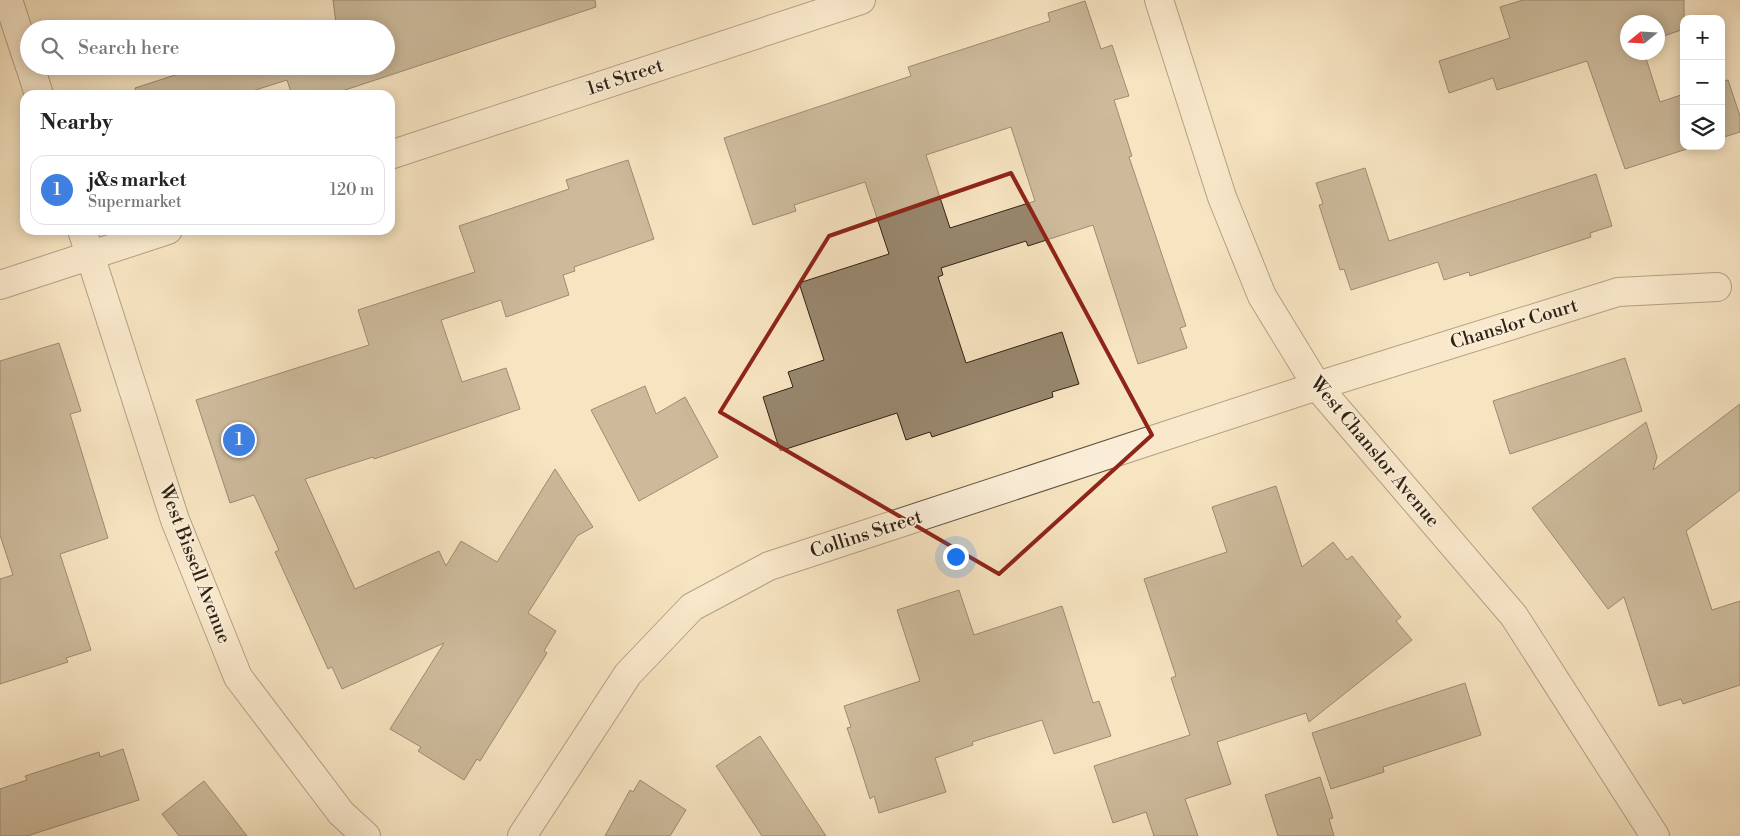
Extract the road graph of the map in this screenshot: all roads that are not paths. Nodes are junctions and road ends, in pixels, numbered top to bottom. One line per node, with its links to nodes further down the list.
1 (8, 0): 4 (street)
2 (861, 0): 7 (street, 1st Street)
3 (1159, 0): 13 (street, West Chanslor Avenue)
4 (20, 37)
5 (32, 75): 6 (street)
6 (37, 90)
7 (395, 153)
8 (84, 235): 10 (street, West Bissell Avenue)
9 (153, 235): 10 (street)
10 (91, 256): 11 (street); 14 (street, West Bissell Avenue)
11 (0, 285)
12 (1717, 287): 13 (street, Chanslor Court)
13 (1316, 386): 15 (street, Collins Street); 16 (street, West Chanslor Avenue)
14 (366, 836)
15 (522, 836)
16 (1655, 836)

